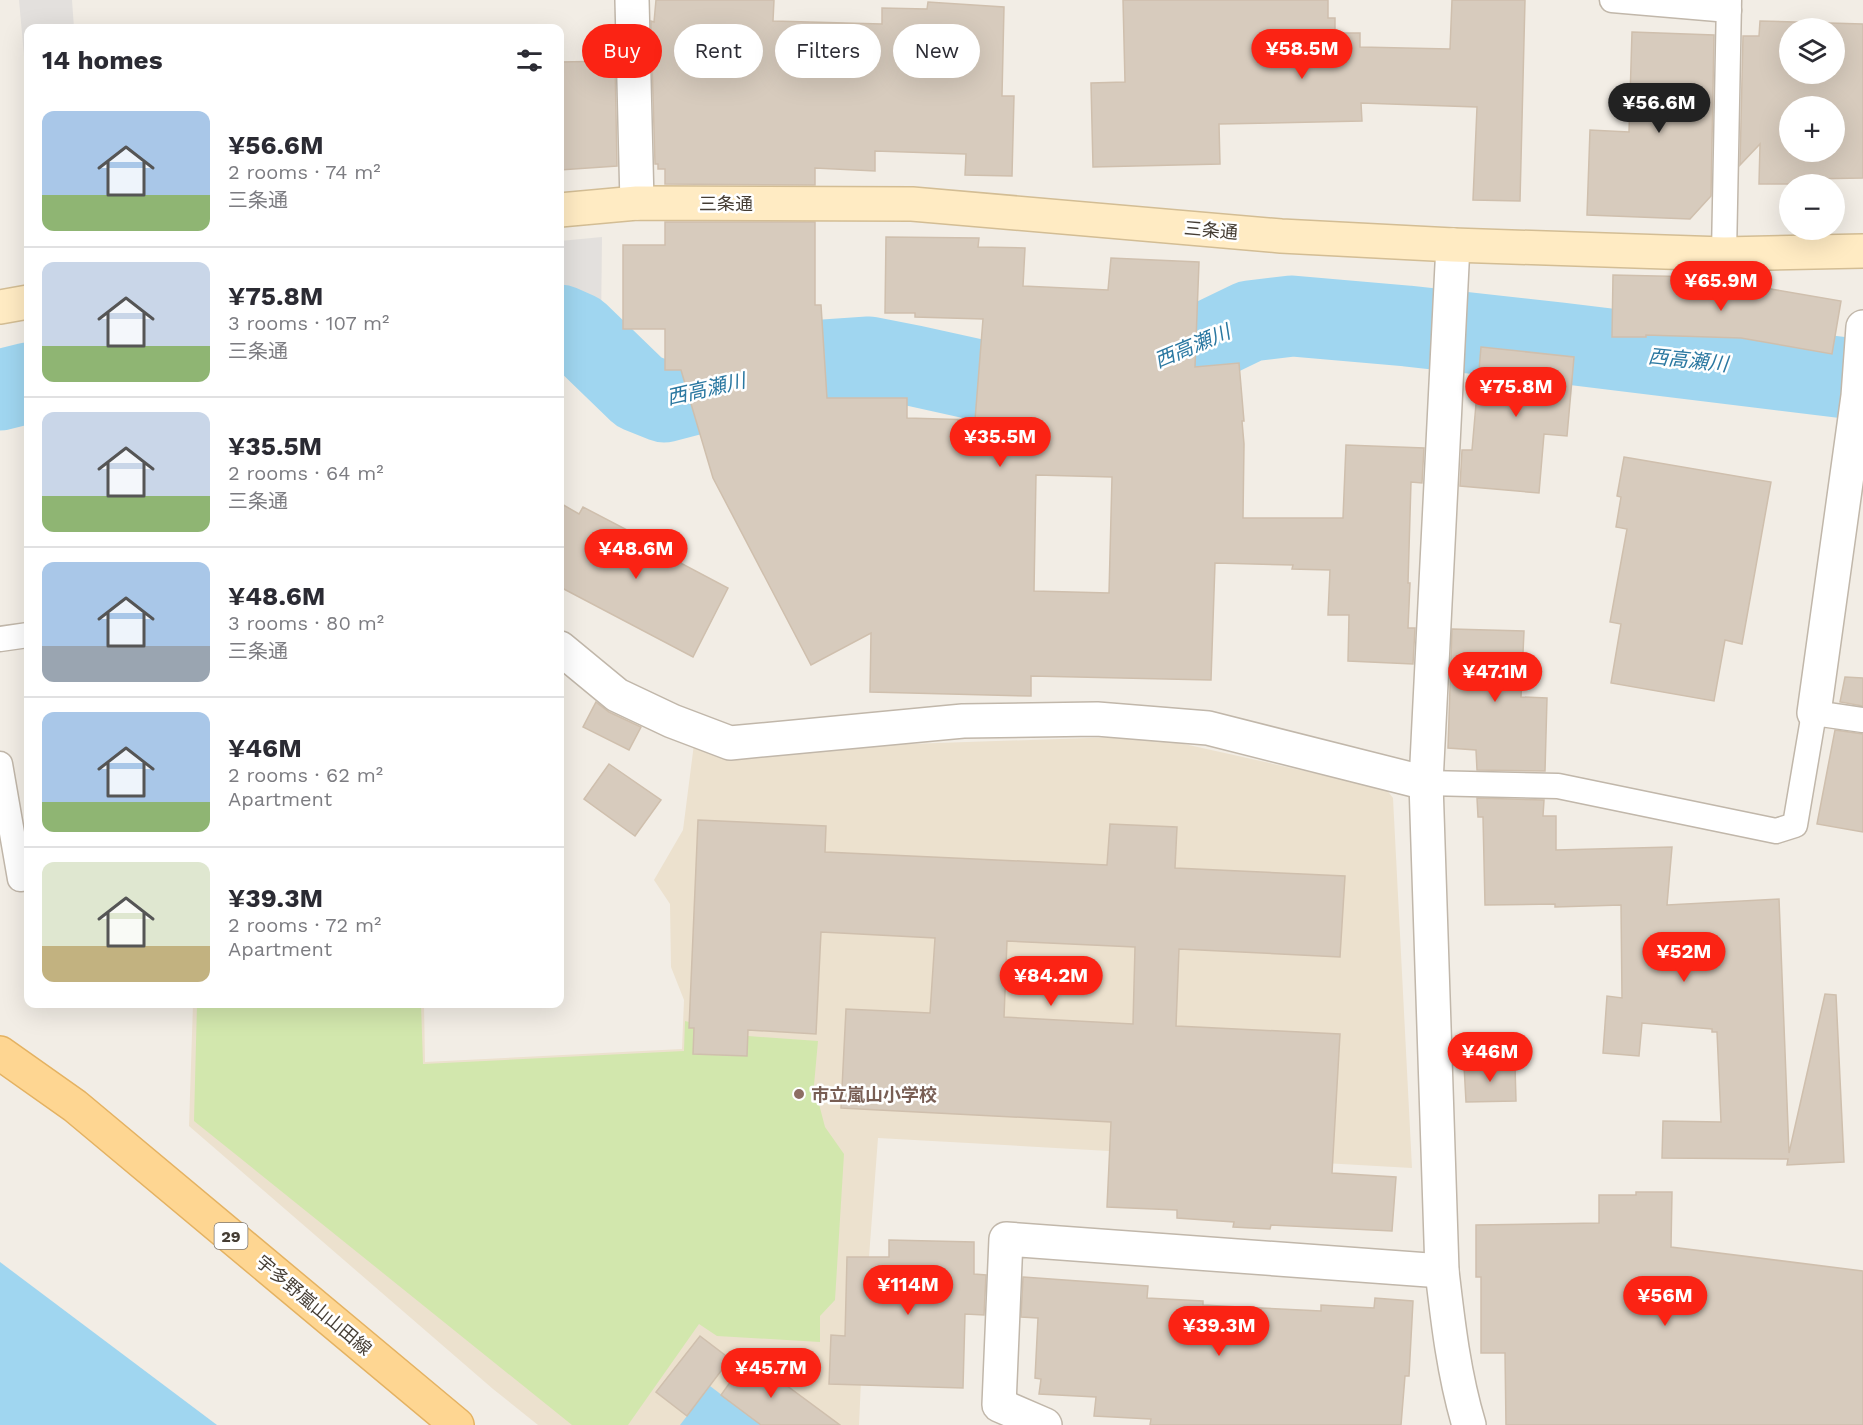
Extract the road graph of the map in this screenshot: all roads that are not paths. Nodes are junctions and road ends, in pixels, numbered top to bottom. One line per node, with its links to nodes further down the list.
1 (632, 0): 4 (street)
2 (1612, 0): 3 (lane)
3 (1729, 5): 8 (lane)
4 (637, 203): 5 (main road, 三条通); 6 (main road, 三条通)
5 (564, 210)
6 (1453, 245): 8 (main road, 三条通); 18 (street)
7 (1863, 251): 8 (main road, 三条通)
8 (1724, 254)
9 (24, 303): 10 (main road)
10 (0, 307)
11 (1862, 343): 15 (street)
12 (24, 636): 13 (lane)
13 (0, 639)
14 (564, 651): 18 (street)
15 (1814, 712): 16 (lane); 18 (lane)
16 (1863, 720)
17 (0, 764): 19 (lane)
18 (1426, 783): 21 (street)
19 (24, 878)
20 (0, 1053): 22 (main road, 宇多野嵐山山田線 / 29)
21 (1442, 1271): 23 (street); 24 (street)
22 (457, 1425)
23 (1045, 1425)
24 (1469, 1425)

